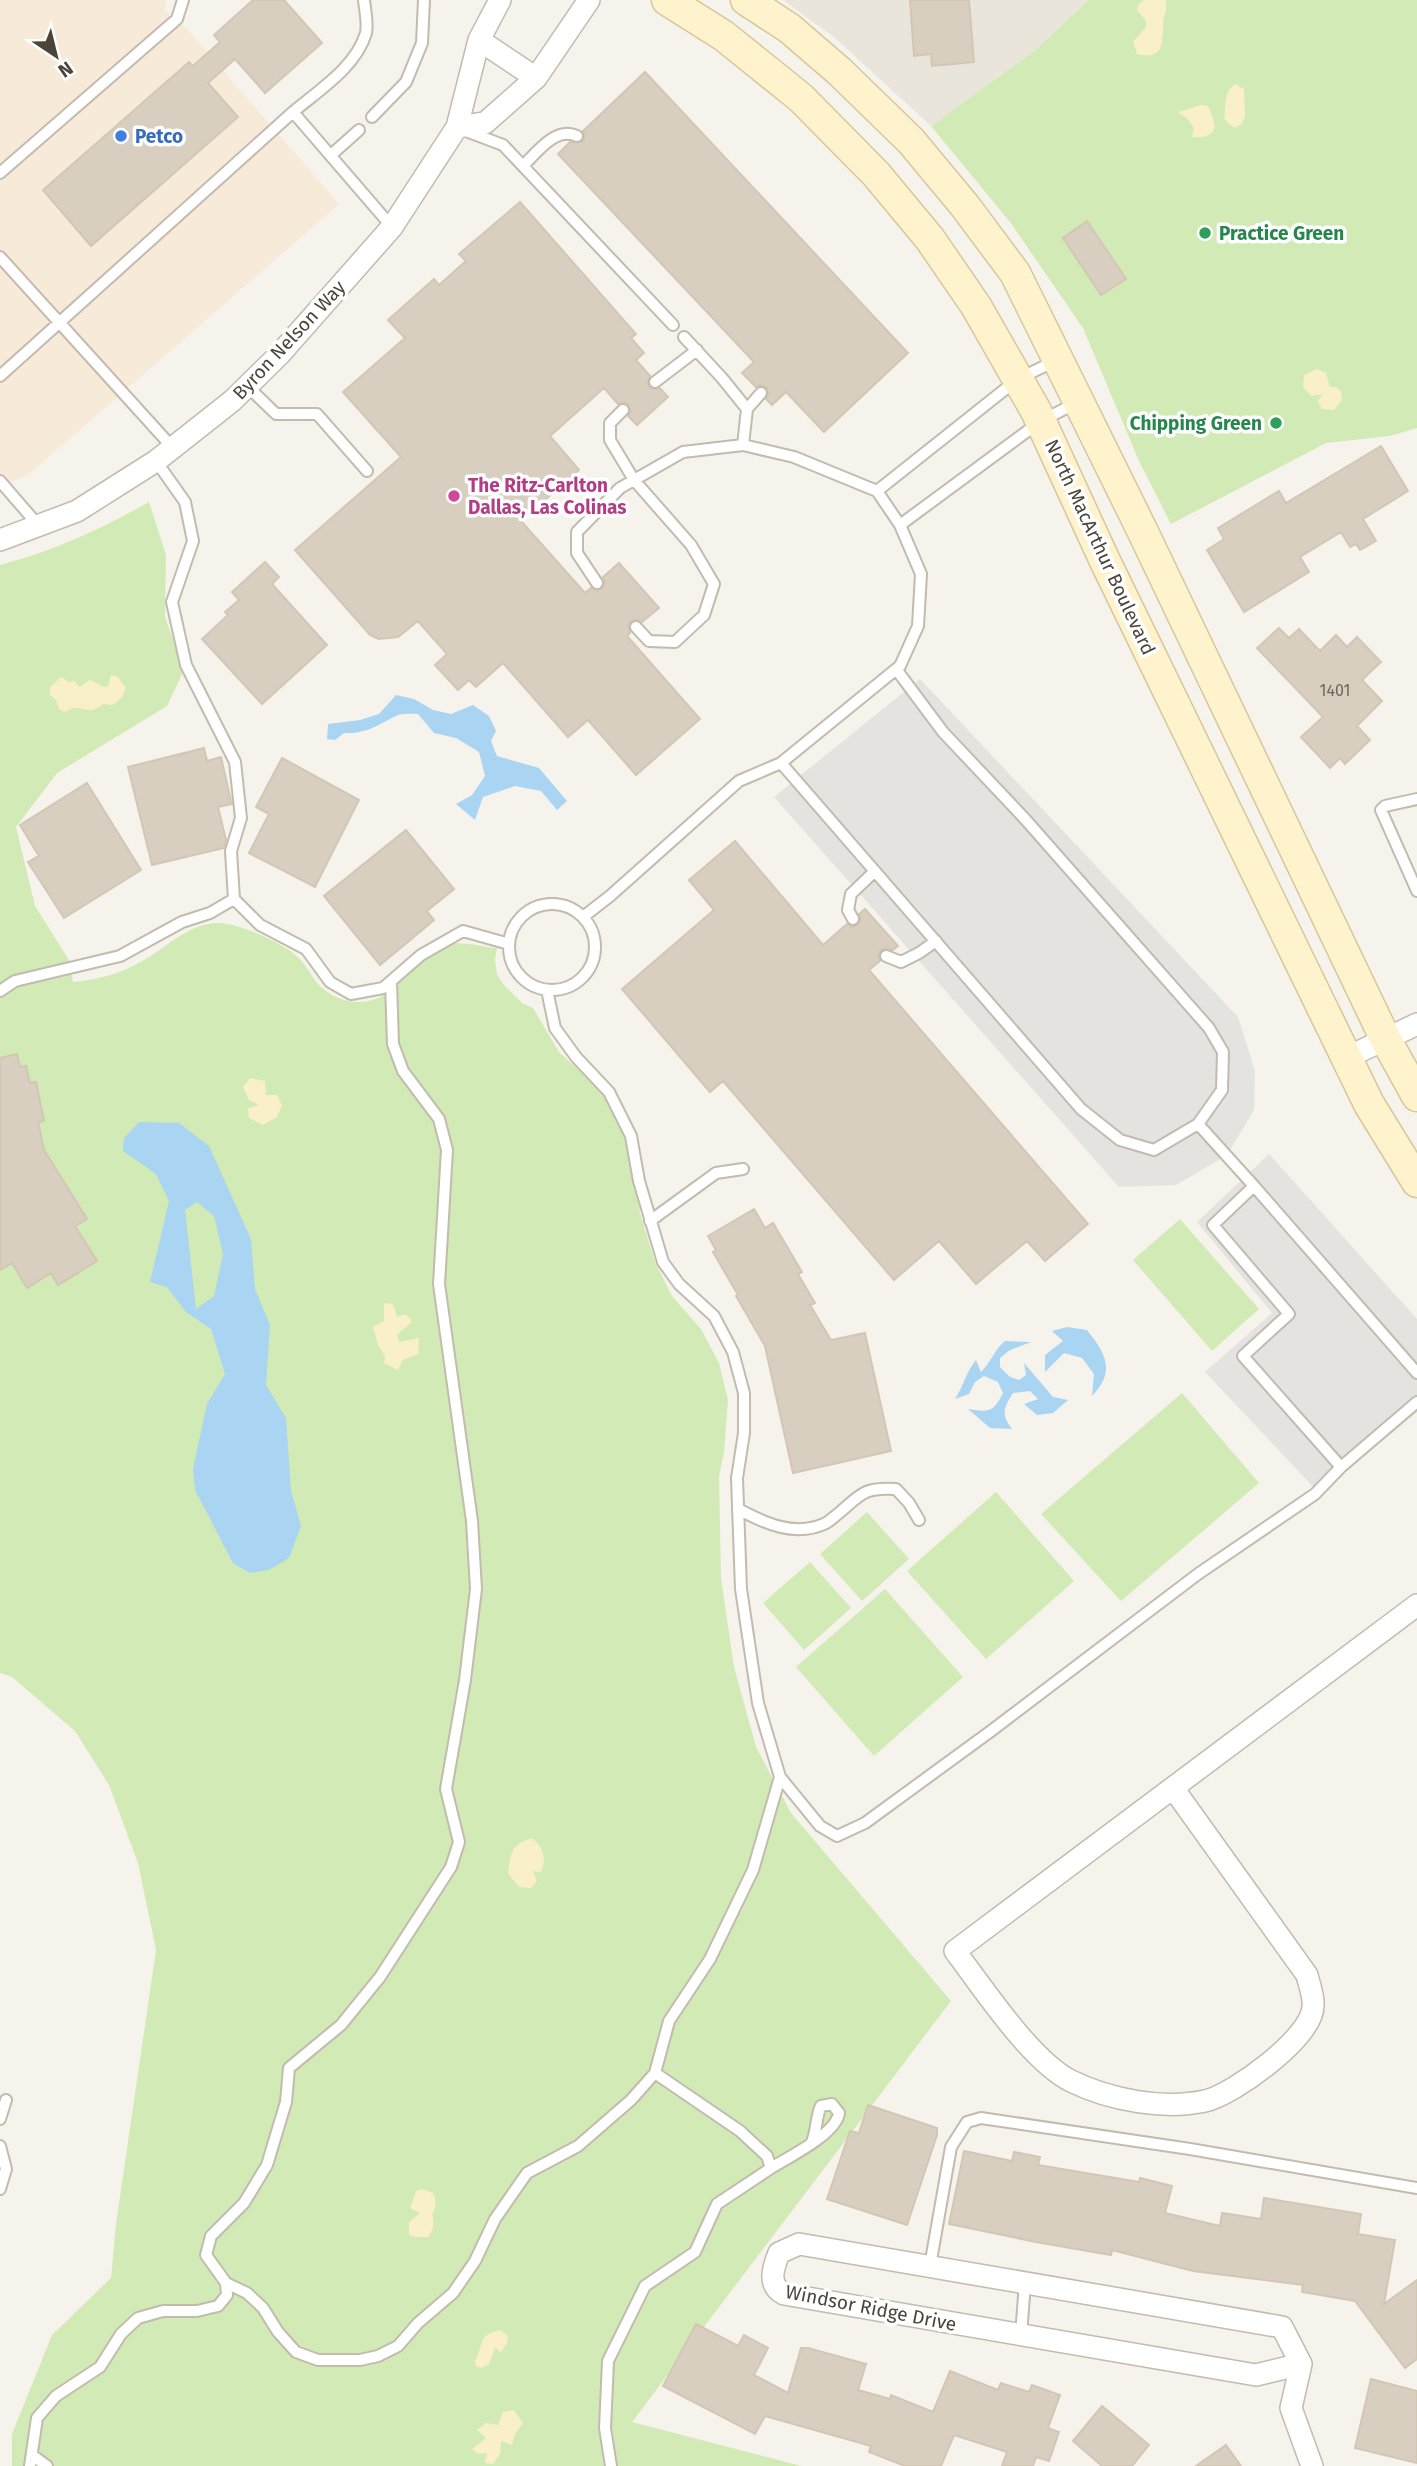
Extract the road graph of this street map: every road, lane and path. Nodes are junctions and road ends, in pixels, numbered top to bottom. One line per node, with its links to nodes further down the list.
1 (183, 0): 17 (lane)
2 (364, 0): 10 (lane)
3 (424, 0): 11 (lane)
4 (500, 0): 8 (street, Byron Nelson Way)
5 (589, 0): 9 (street)
6 (667, 0): 26 (main road, North MacArthur Boulevard)
7 (746, 0): 24 (main road)
8 (479, 40): 9 (street); 12 (street, Byron Nelson Way)
9 (536, 78): 12 (street)
10 (293, 112): 15 (lane); 20 (lane)
11 (372, 117)
12 (457, 127): 16 (lane); 18 (street, Byron Nelson Way)
13 (359, 130): 15 (lane)
14 (577, 136): 16 (lane)
15 (331, 155): 18 (lane)
16 (523, 166): 21 (lane)
17 (0, 173)
18 (392, 227): 28 (street, Byron Nelson Way)
19 (0, 257): 20 (lane)
20 (60, 323): 25 (lane); 35 (lane)
21 (673, 325)
22 (684, 337): 23 (lane)
23 (697, 350): 27 (lane); 31 (lane)
24 (1058, 359): 26 (lane); 30 (main road)
25 (0, 376)
26 (1018, 379): 33 (main road, North MacArthur Boulevard); 40 (lane)
27 (655, 382)
28 (246, 385): 35 (street, Byron Nelson Way); 37 (lane)
29 (761, 393): 31 (lane)
30 (1079, 401): 33 (lane); 61 (main road)
31 (747, 409): 34 (lane)
32 (623, 410): 39 (lane)
33 (1041, 421): 42 (lane); 62 (main road, North MacArthur Boulevard)
34 (743, 445): 39 (lane); 40 (lane)
35 (173, 448): 36 (street, Byron Nelson Way)
36 (156, 461): 41 (street, Byron Nelson Way); 51 (lane)
37 (367, 471)
38 (0, 481): 41 (lane)
39 (634, 481): 44 (lane); 45 (lane)
40 (877, 491): 42 (lane)
41 (38, 525): 43 (street, Byron Nelson Way)
42 (900, 525): 46 (lane)
43 (0, 540)
44 (597, 583)
45 (636, 628)
46 (896, 669): 47 (lane); 64 (lane)
47 (781, 763): 49 (lane); 52 (lane)
48 (1417, 799): 50 (lane)
49 (875, 871): 53 (lane); 54 (lane)
50 (1417, 891)
51 (234, 899): 57 (lane); 59 (lane)
52 (583, 916): 55 (lane); 58 (lane)
53 (853, 919)
54 (936, 941): 56 (lane); 64 (lane)
55 (509, 944): 57 (lane); 58 (lane)
56 (886, 956)
57 (391, 982): 86 (lane)
58 (547, 990): 68 (lane)
59 (0, 991)
60 (1417, 1024): 61 (street)
61 (1385, 1038): 62 (street); 63 (main road)
62 (1346, 1058): 66 (main road, North MacArthur Boulevard)
63 (1417, 1096)
64 (1198, 1124): 67 (lane)
65 (743, 1169): 68 (lane)
66 (1417, 1182)
67 (1254, 1186): 69 (lane); 71 (lane)
68 (650, 1221): 72 (lane)
69 (1417, 1373)
70 (1417, 1402): 71 (lane)
71 (1341, 1467): 75 (lane)
72 (738, 1509): 73 (lane); 75 (lane)
73 (919, 1520)
74 (1417, 1605): 76 (street)
75 (780, 1777): 77 (lane)
76 (1173, 1788): 76 (street)
77 (654, 2073): 82 (lane); 86 (lane)
78 (6, 2100): 79 (lane)
79 (0, 2119)
80 (812, 2142): 82 (lane)
81 (0, 2146): 84 (lane)
82 (771, 2168): 92 (lane)
83 (1417, 2188): 85 (lane)
84 (0, 2189)
85 (929, 2266): 87 (street, Windsor Ridge Drive); 88 (street, Windsor Ridge Drive)
86 (226, 2283): 90 (lane)
87 (1026, 2283): 88 (lane); 89 (street, Windsor Ridge Drive)
88 (1021, 2335): 89 (street, Windsor Ridge Drive)
89 (1301, 2364): 93 (street)
90 (31, 2461): 91 (lane)
91 (47, 2466)
92 (611, 2466)
93 (1312, 2466)

